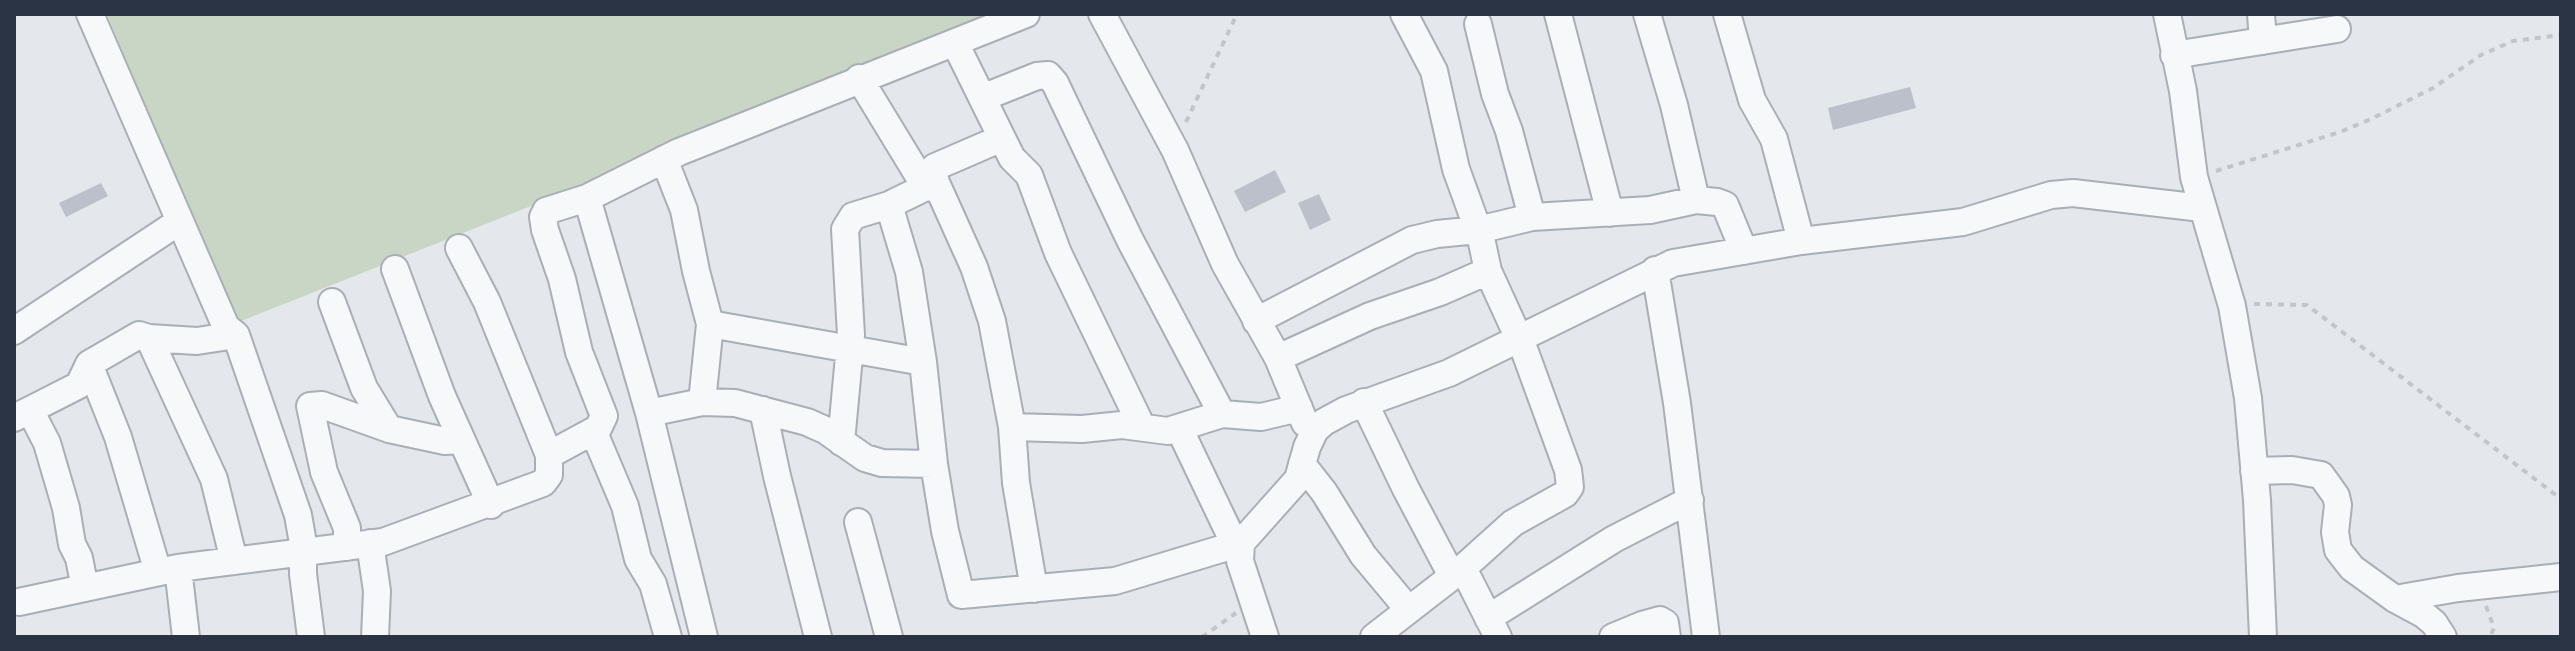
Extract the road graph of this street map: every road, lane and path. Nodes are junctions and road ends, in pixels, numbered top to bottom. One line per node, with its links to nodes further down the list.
1 (90, 14): 30 (street)
2 (1026, 14): 15 (street)
3 (1102, 14): 20 (street)
4 (1237, 14): 20 (path)
5 (1404, 14): 31 (street)
6 (1558, 14): 28 (street)
7 (1647, 14): 25 (street)
8 (1727, 14): 32 (street)
9 (2167, 14): 16 (street)
10 (2261, 14): 14 (street)
11 (1478, 24): 29 (street)
12 (2337, 29): 14 (street)
13 (2561, 35): 22 (path)
14 (2263, 41): 16 (street)
15 (955, 43): 17 (street); 18 (street)
16 (2174, 55): 22 (street)
17 (859, 78): 21 (street); 23 (street)
18 (982, 98): 19 (street); 56 (street)
19 (1002, 138): 23 (street); 58 (street)
20 (1175, 150): 40 (street)
21 (664, 159): 24 (street); 41 (street)
22 (2194, 177): 27 (street)
23 (931, 185): 26 (street); 57 (street)
24 (587, 198): 54 (street); 61 (street)
25 (1696, 200): 28 (street); 34 (street)
26 (889, 205): 46 (street); 48 (street)
27 (2202, 208): 32 (street); 39 (street)
28 (1610, 213): 29 (street)
29 (1532, 217): 31 (street)
30 (180, 221): 42 (street); 43 (street)
31 (1478, 230): 37 (street); 40 (street)
32 (1801, 241): 34 (street)
33 (459, 248): 65 (street)
34 (1744, 251): 36 (street)
35 (395, 269): 63 (street)
36 (1655, 270): 45 (street); 70 (street)
37 (1488, 271): 45 (street); 47 (street)
38 (332, 302): 60 (street)
39 (2232, 306): 68 (street); 69 (path)
40 (1256, 321): 47 (street)
41 (710, 324): 46 (street); 50 (street)
42 (14, 331)
43 (236, 335): 44 (street); 75 (street)
44 (149, 338): 49 (street); 76 (street)
45 (1519, 339): 51 (street); 78 (street)
46 (850, 349): 48 (street); 64 (street)
47 (1278, 358): 52 (street)
48 (923, 362): 66 (street)
49 (89, 364): 55 (street); 77 (street)
50 (702, 402): 53 (street); 54 (street)
51 (1364, 402): 62 (street); 78 (street)
52 (1299, 408): 56 (street); 62 (street)
53 (763, 410): 64 (street); 92 (street)
54 (649, 413): 91 (street)
55 (22, 414): 80 (street)
56 (1222, 414): 59 (street)
57 (1012, 427): 58 (street); 81 (street)
58 (1142, 427): 59 (street)
59 (1179, 428): 73 (street)
60 (389, 429): 63 (street); 74 (street)
61 (595, 430): 65 (street); 90 (street)
62 (1311, 438): 67 (street)
63 (461, 440): 71 (street)
64 (841, 442): 66 (street)
65 (549, 455): 71 (street)
66 (934, 464): 81 (street)
67 (1302, 464): 73 (street); 85 (street)
68 (2254, 471): 82 (street); 100 (street)
69 (2561, 499)
70 (1690, 500): 86 (street); 99 (street)
71 (491, 505): 74 (street)
72 (858, 522): 93 (street)
73 (1238, 544): 81 (street); 84 (street)
74 (358, 545): 75 (street); 89 (street)
75 (303, 554): 76 (street); 88 (street)
76 (234, 561): 77 (street)
77 (168, 570): 80 (street); 87 (street)
78 (1458, 572): 85 (street); 86 (street)
79 (2561, 577): 82 (street)
80 (85, 588): 83 (street)
81 (1034, 589)
82 (2395, 599): 101 (street)
83 (19, 602)
84 (1254, 602): 94 (path); 95 (street)
85 (1408, 609): 96 (street)
86 (1493, 627)
87 (186, 637)
88 (311, 637)
89 (375, 637)
90 (668, 637)
91 (704, 637)
92 (818, 637)
93 (889, 637)
94 (1202, 637)
95 (1265, 637)
96 (1374, 637)
97 (1613, 637): 98 (street)
98 (1667, 637)
99 (1706, 637)
100 (2263, 637)
101 (2443, 637)

